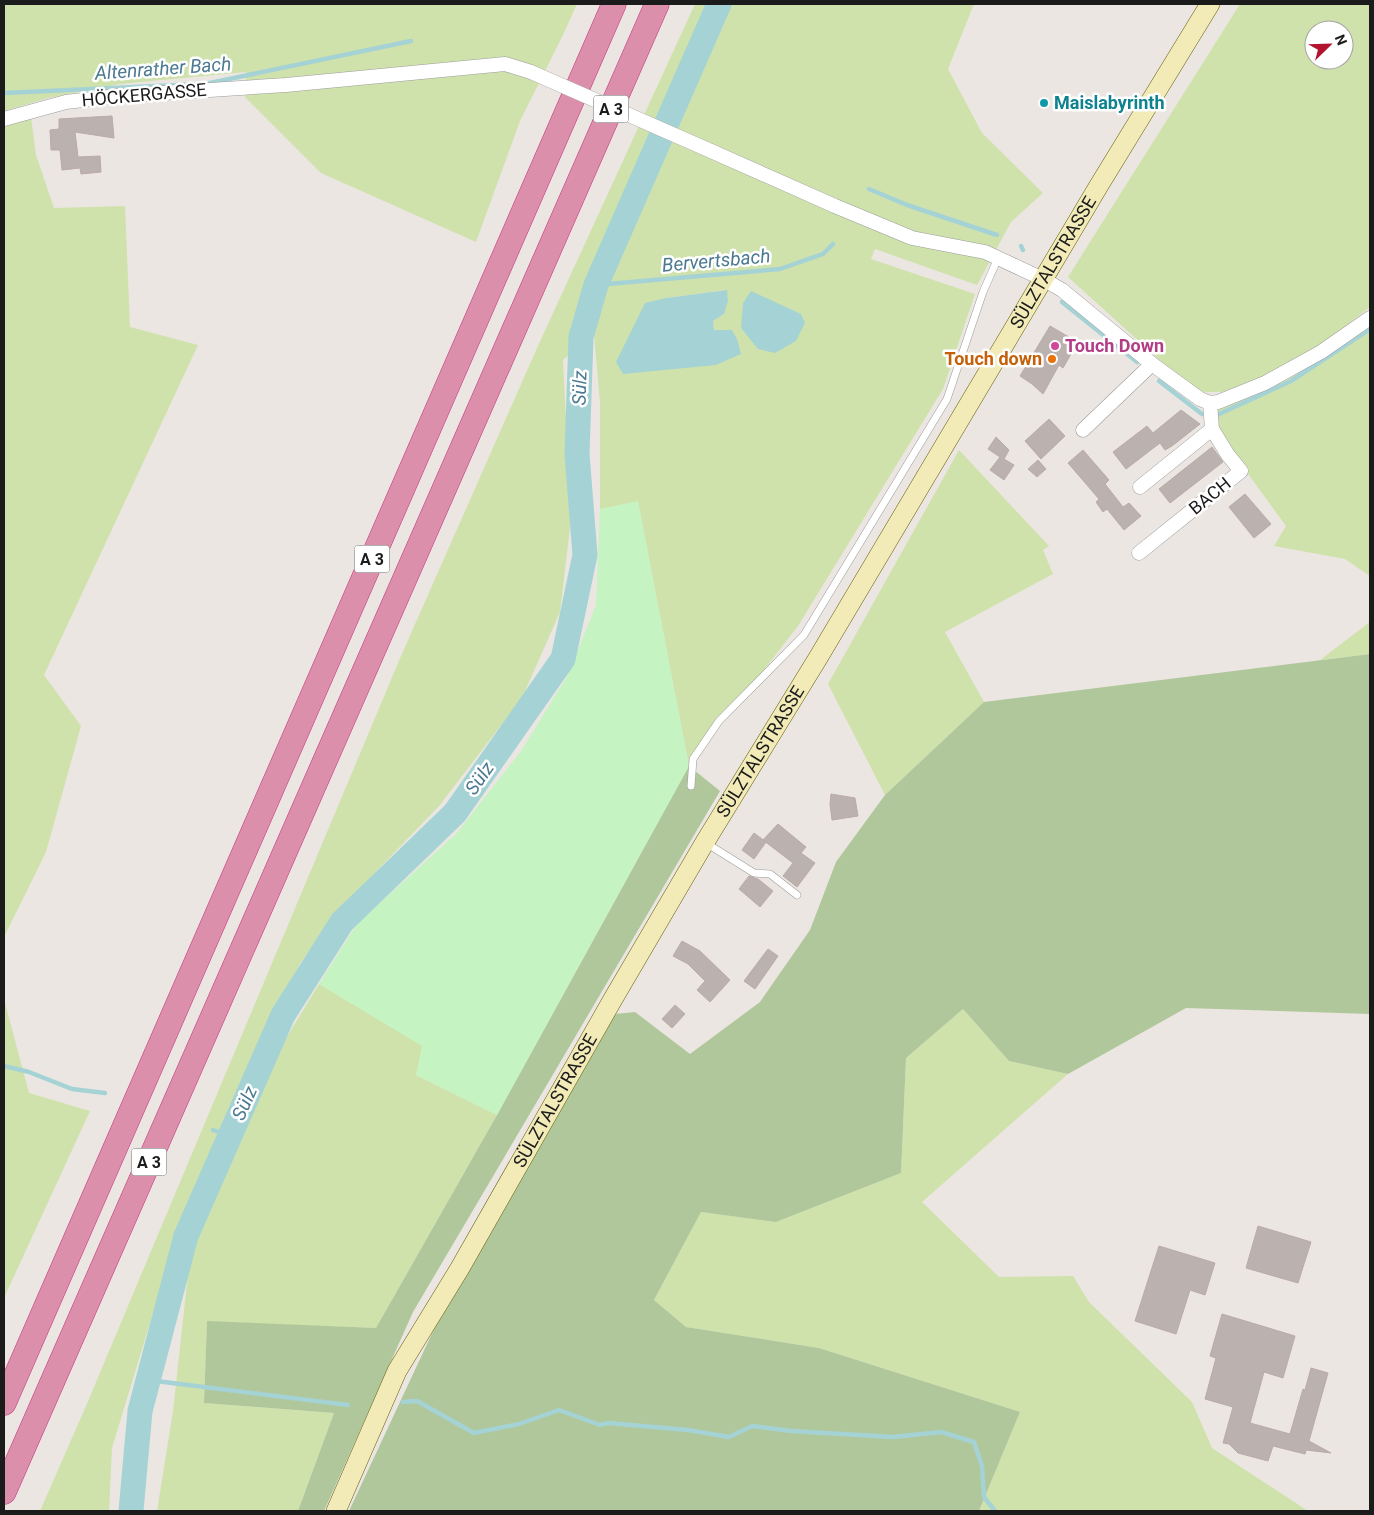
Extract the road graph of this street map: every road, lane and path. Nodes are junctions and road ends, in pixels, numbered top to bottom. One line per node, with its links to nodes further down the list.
1 (614, 4): 17 (highway, A 3)
2 (657, 4): 18 (highway, A 3)
3 (1210, 4): 6 (main road, SÜLZTALSTRASSE)
4 (4, 119): 5 (street, HÖCKERGASSE, bridge)
5 (998, 258): 6 (street, HÖCKERGASSE); 14 (lane)
6 (1043, 279): 8 (street); 15 (main road, SÜLZTALSTRASSE)
7 (1370, 318): 9 (street)
8 (1152, 364): 9 (street); 11 (street)
9 (1210, 403): 10 (street, BACH)
10 (1212, 429): 12 (street); 13 (street, BACH)
11 (1083, 430)
12 (1140, 487)
13 (1139, 553)
14 (691, 786)
15 (706, 842): 16 (lane); 19 (main road, SÜLZTALSTRASSE)
16 (797, 895)
17 (4, 1403)
18 (4, 1492)
19 (336, 1511)

